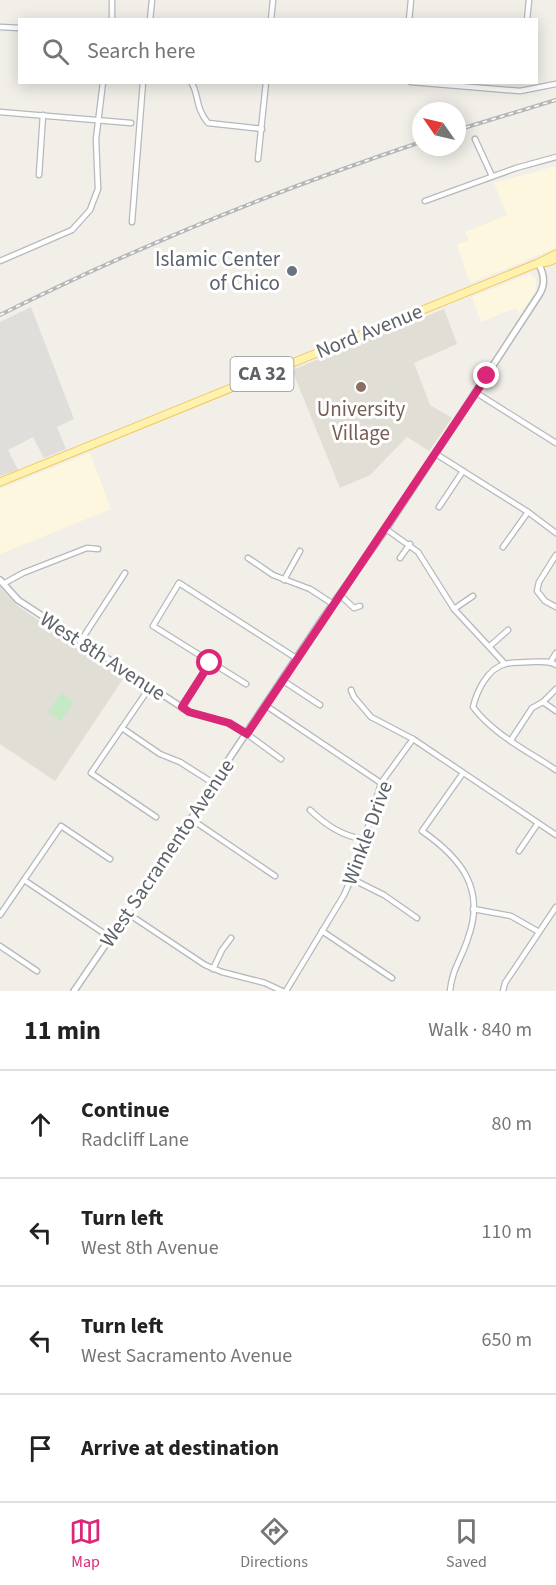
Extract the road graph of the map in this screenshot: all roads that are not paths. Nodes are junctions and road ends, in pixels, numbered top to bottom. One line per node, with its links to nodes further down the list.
1 (112, 0): 6 (street)
2 (152, 0): 7 (street)
3 (273, 0): 8 (street)
4 (411, 0): 9 (street)
5 (529, 0): 10 (street)
6 (112, 18)
7 (150, 18)
8 (272, 18)
9 (409, 18)
10 (527, 18)
11 (0, 27): 12 (street)
12 (18, 28)
13 (103, 84): 23 (street)
14 (143, 84): 32 (street)
15 (192, 84): 25 (street)
16 (266, 84): 25 (street)
17 (435, 84): 20 (street)
18 (556, 84): 20 (street)
19 (521, 85): 20 (street)
20 (520, 91)
21 (0, 112): 22 (street)
22 (43, 115): 23 (street); 29 (street)
23 (98, 120): 24 (street); 35 (street)
24 (131, 123)
25 (262, 129): 28 (street)
26 (475, 140): 30 (street)
27 (556, 157): 30 (street)
28 (258, 159)
29 (39, 175)
30 (492, 176): 31 (street)
31 (425, 201)
32 (132, 222)
33 (556, 254): 36 (main road, Nord Avenue / CA 32)
34 (556, 259): 36 (main road, Nord Avenue / CA 32)
35 (0, 261)
36 (538, 263): 37 (street, West Sacramento Avenue); 41 (main road, Nord Avenue / CA 32)
37 (475, 392): 38 (street); 39 (street, West Sacramento Avenue)
38 (556, 443)
39 (436, 454): 40 (street); 44 (street, West Sacramento Avenue)
40 (463, 471): 42 (street); 43 (street)
41 (0, 482)
42 (439, 507)
43 (528, 512): 45 (street); 47 (street)
44 (386, 529): 46 (street); 56 (street, West Sacramento Avenue)
45 (556, 533)
46 (410, 544): 52 (street); 61 (street)
47 (503, 547)
48 (98, 549): 55 (street)
49 (300, 551): 54 (street)
50 (556, 555): 60 (street)
51 (248, 558): 54 (street)
52 (400, 558)
53 (124, 573): 63 (street)
54 (284, 580): 58 (street)
55 (2, 582): 63 (street, West 8th Avenue)
56 (340, 594): 58 (street, West Sacramento Avenue); 59 (street)
57 (473, 596): 61 (street)
58 (333, 604): 66 (street, West Sacramento Avenue)
59 (360, 606)
60 (556, 608)
61 (454, 609): 64 (street)
62 (508, 630): 64 (street)
63 (80, 642): 73 (street, West 8th Avenue)
64 (490, 646): 69 (street)
65 (556, 652): 67 (street)
66 (296, 658): 68 (street); 71 (street, West Sacramento Avenue)
67 (551, 661): 69 (street); 70 (street)
68 (210, 663): 72 (street); 79 (street)
69 (505, 664): 84 (street)
70 (556, 665)
71 (282, 680): 77 (street, West Sacramento Avenue); 78 (street)
72 (246, 684)
73 (150, 687): 79 (street, West 8th Avenue); 81 (street)
74 (556, 689): 76 (street)
75 (351, 690): 83 (street)
76 (543, 702): 80 (street); 84 (street)
77 (265, 705): 82 (street, West Sacramento Avenue); 89 (street)
78 (320, 705)
79 (182, 707): 82 (street, West 8th Avenue)
80 (556, 711)
81 (122, 728): 88 (street); 91 (street)
82 (247, 734): 85 (street); 88 (street, West Sacramento Avenue)
83 (413, 739): 87 (street); 89 (street, Winkle Drive)
84 (511, 740): 86 (street)
85 (281, 759)
86 (556, 771)
87 (463, 773): 93 (street); 102 (street)
88 (213, 783): 92 (street, West Sacramento Avenue)
89 (381, 783): 95 (street, Winkle Drive)
90 (310, 810): 95 (street)
91 (156, 817)
92 (191, 819): 98 (street); 103 (street, West Sacramento Avenue)
93 (538, 823): 94 (street); 96 (street)
94 (556, 835)
95 (363, 839): 99 (street, Winkle Drive)
96 (519, 851)
97 (110, 858): 100 (street)
98 (275, 876)
99 (352, 879): 105 (street); 106 (street, Winkle Drive)
100 (24, 880): 104 (street); 108 (street)
101 (556, 907): 107 (street)
102 (473, 909): 107 (street); 116 (street)
103 (127, 913): 108 (street, West Sacramento Avenue); 111 (street)
104 (0, 915)
105 (417, 918)
106 (322, 931): 113 (street); 115 (street, Winkle Drive)
107 (539, 932): 117 (street)
108 (111, 938): 114 (street, West Sacramento Avenue)
109 (231, 938): 111 (street)
110 (0, 946): 112 (street)
111 (213, 969): 115 (street)
112 (37, 971)
113 (392, 978)
114 (74, 991)
115 (284, 991)
116 (450, 991)
117 (503, 991)

